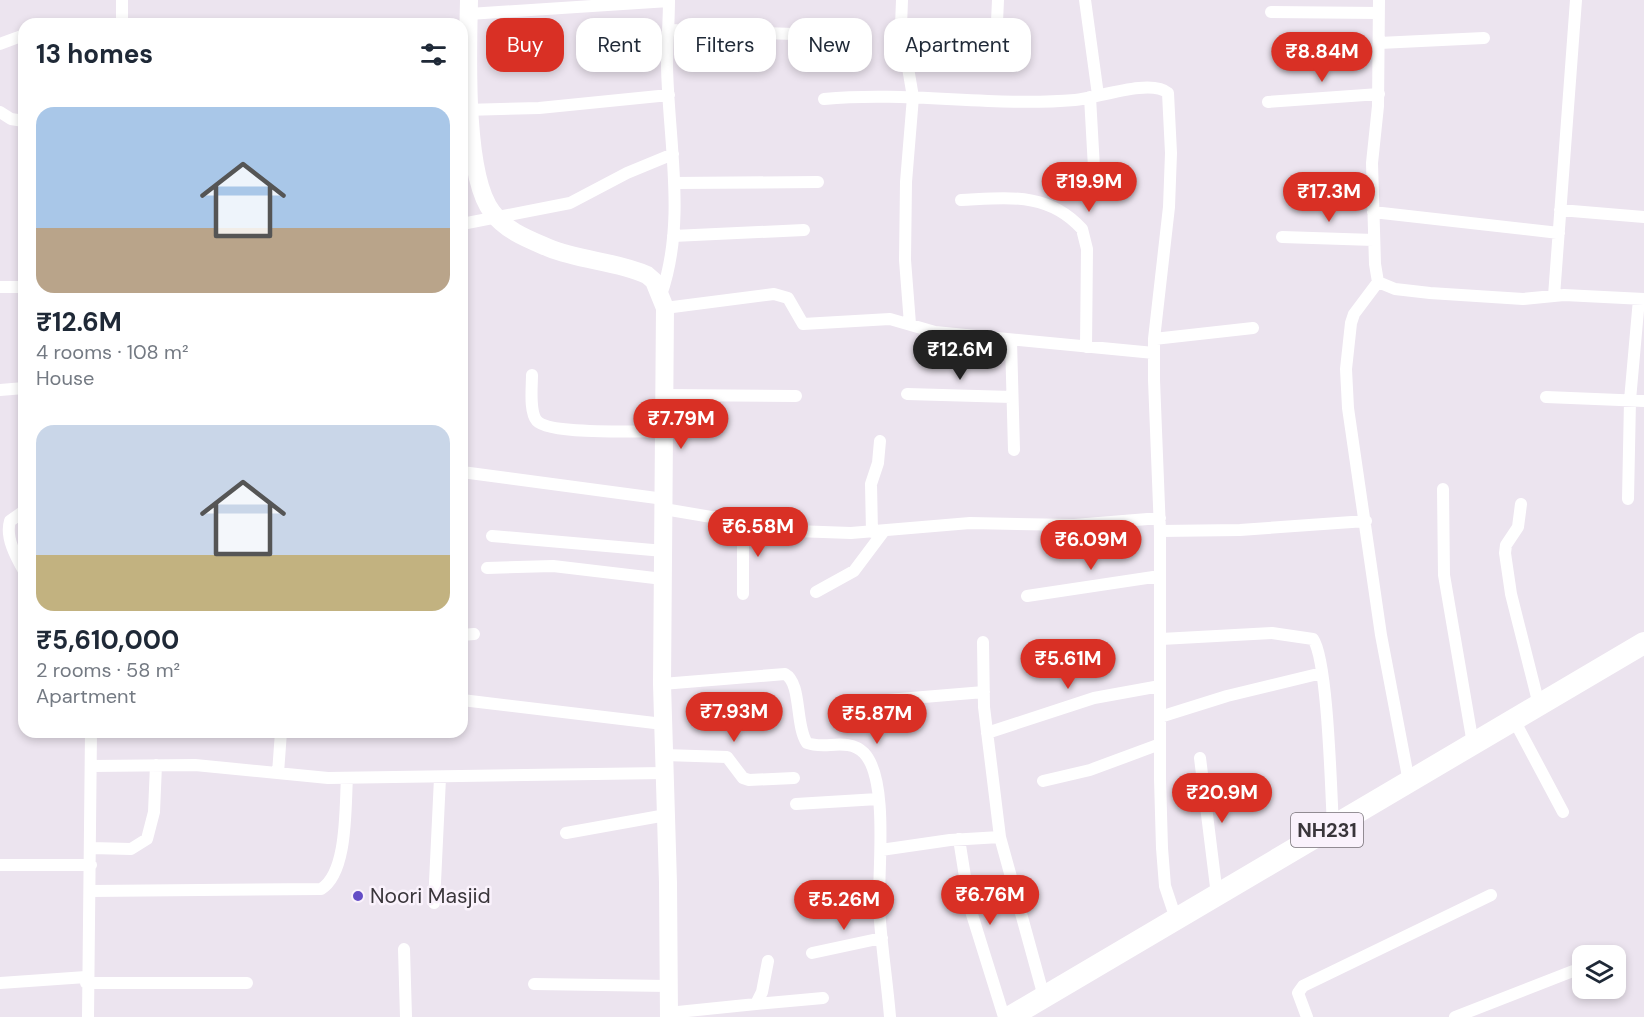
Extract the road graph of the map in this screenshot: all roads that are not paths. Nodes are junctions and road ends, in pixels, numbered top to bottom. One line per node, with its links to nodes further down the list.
1 (122, 0): 11 (street)
2 (669, 0): 8 (street); 13 (street)
3 (902, 0): 23 (street)
4 (998, 0): 12 (street)
5 (1085, 0): 22 (street)
6 (1379, 0): 10 (street)
7 (1576, 0): 35 (street)
8 (469, 7): 17 (street)
9 (1271, 12): 10 (street)
10 (1379, 13): 18 (street)
11 (122, 18)
12 (997, 18)
13 (669, 30): 14 (street); 21 (street)
14 (788, 34)
15 (18, 37): 19 (street)
16 (1484, 38): 18 (street)
17 (468, 41)
18 (1379, 43): 20 (street)
19 (0, 44)
20 (1378, 94): 25 (street); 36 (street)
21 (669, 95): 26 (street); 30 (street)
22 (1094, 96): 23 (street); 31 (street); 53 (street)
23 (913, 97): 24 (street); 51 (street)
24 (824, 99)
25 (1268, 102)
26 (468, 110)
27 (0, 112): 28 (street)
28 (18, 120)
29 (468, 122): 37 (street)
30 (673, 154): 33 (street); 37 (street)
31 (1094, 168)
32 (818, 182): 33 (street)
33 (674, 183): 42 (street)
34 (960, 200): 55 (street)
35 (1560, 210): 38 (street); 41 (street)
36 (1373, 212): 41 (street); 44 (street)
37 (496, 217): 39 (street); 50 (street)
38 (1644, 217)
39 (468, 223)
40 (804, 230): 42 (street)
41 (1559, 233): 48 (street)
42 (673, 236): 50 (street)
43 (1282, 237): 44 (street)
44 (1374, 240): 45 (street)
45 (1378, 282): 48 (street); 78 (street)
46 (18, 286): 47 (street)
47 (0, 287)
48 (1554, 296): 49 (street)
49 (1642, 299): 65 (street)
50 (663, 302): 51 (street); 61 (street)
51 (910, 324): 54 (street)
52 (1253, 328): 53 (street)
53 (1154, 339): 56 (street)
54 (1011, 340): 55 (street); 63 (street)
55 (1086, 347): 56 (street)
56 (1154, 353): 76 (street)
57 (532, 375): 67 (street)
58 (18, 388): 59 (street)
59 (0, 390)
60 (907, 394): 63 (street)
61 (663, 395): 62 (street); 67 (street)
62 (796, 396)
63 (1012, 397): 69 (street)
64 (1546, 397): 65 (street)
65 (1629, 400): 66 (street); 72 (street)
66 (1644, 401)
67 (663, 431): 73 (street)
68 (880, 441): 79 (street)
69 (1014, 450)
70 (468, 473): 73 (street)
71 (1443, 489): 107 (street)
72 (1628, 499)
73 (664, 504): 77 (street); 82 (street)
74 (1521, 504): 99 (street)
75 (18, 515): 83 (street)
76 (1160, 518): 79 (street); 80 (street)
77 (743, 521): 79 (street); 88 (street)
78 (1366, 521): 80 (street); 118 (street)
79 (878, 531): 87 (street)
80 (1160, 531): 85 (street)
81 (492, 536): 82 (street)
82 (663, 551): 86 (street)
83 (18, 558)
84 (487, 568): 86 (street)
85 (1160, 576): 89 (street); 90 (street)
86 (663, 579): 94 (street)
87 (816, 592)
88 (743, 594)
89 (1027, 596)
90 (1161, 639): 93 (street); 95 (street)
91 (983, 642): 96 (street)
92 (1644, 643): 99 (highway, NH231)
93 (1322, 673): 100 (street); 123 (street)
94 (662, 684): 102 (street); 119 (street)
95 (1160, 686): 100 (street); 103 (street)
96 (984, 692): 98 (street); 103 (street)
97 (468, 701): 102 (street)
98 (875, 701)
99 (1539, 705): 101 (highway, NH231)
100 (1160, 717): 106 (street)
101 (1514, 720): 107 (highway, NH231); 121 (street)
102 (663, 724): 108 (street)
103 (987, 733): 125 (street)
104 (91, 738): 111 (street)
105 (281, 738): 112 (street)
106 (1160, 744): 117 (street); 135 (street)
107 (1473, 744): 118 (highway, NH231)
108 (664, 755): 113 (street); 116 (street)
109 (1200, 758): 132 (street)
110 (156, 765): 111 (street); 112 (street); 127 (street)
111 (91, 766): 127 (street)
112 (278, 773): 115 (street)
113 (664, 773): 114 (street); 122 (street)
114 (440, 777): 115 (street); 134 (street)
115 (347, 778): 131 (street)
116 (794, 778)
117 (1043, 781)
118 (1409, 782): 123 (highway, NH231)
119 (878, 799): 120 (street); 128 (street)
120 (796, 804)
121 (1563, 812)
122 (666, 815): 124 (street); 145 (street)
123 (1333, 826): 132 (highway, NH231)
124 (567, 833)
125 (1000, 837): 126 (street); 146 (street)
126 (959, 839): 128 (street); 153 (street)
127 (91, 848): 130 (street)
128 (881, 850): 136 (street)
129 (0, 865): 130 (street)
130 (90, 865): 131 (street)
131 (90, 891): 141 (street)
132 (1217, 895): 135 (highway, NH231)
133 (1491, 895): 155 (street)
134 (434, 903)
135 (1176, 919): 146 (highway, NH231)
136 (882, 938): 138 (street); 152 (street)
137 (404, 949): 151 (street)
138 (812, 953)
139 (768, 961): 148 (street)
140 (1572, 971): 156 (street)
141 (86, 980): 142 (street); 143 (street); 150 (street)
142 (0, 983)
143 (247, 983)
144 (534, 984): 145 (street)
145 (668, 986): 149 (street)
146 (1044, 997): 154 (highway, NH231)
147 (823, 998): 148 (street)
148 (756, 1004): 149 (street)
149 (668, 1015)
150 (88, 1017)
151 (406, 1017)
152 (890, 1017)
153 (1004, 1017)
154 (1010, 1017)
155 (1307, 1017)
156 (1455, 1017)

